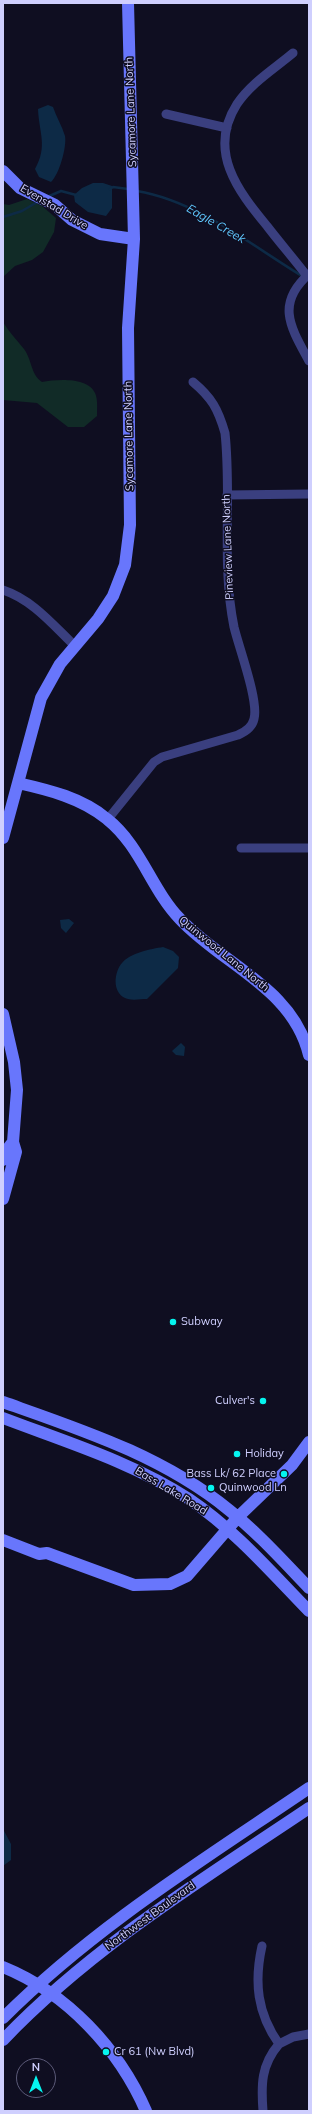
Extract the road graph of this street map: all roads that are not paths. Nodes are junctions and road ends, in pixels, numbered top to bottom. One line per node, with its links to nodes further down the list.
1 (128, 3): 6 (street, Sycamore Lane North)
2 (293, 53): 4 (street)
3 (166, 114): 4 (street)
4 (227, 128): 7 (street)
5 (3, 171): 6 (street, Evenstad Drive)
6 (134, 239): 13 (street, Sycamore Lane North)
7 (308, 275): 8 (street)
8 (309, 361)
9 (193, 382): 11 (street, Pineview Lane North)
10 (309, 494): 11 (street)
11 (226, 495): 15 (street, Pineview Lane North)
12 (3, 590): 13 (street)
13 (75, 646): 14 (street, Sycamore Lane North)
14 (18, 783): 15 (street, Quinwood Lane North); 16 (street, Sycamore Lane North)
15 (108, 819): 20 (street, Quinwood Lane North)
16 (3, 838)
17 (241, 848): 18 (street)
18 (309, 848)
19 (3, 1014): 21 (street)
20 (309, 1055)
21 (13, 1142): 22 (street); 23 (street)
22 (3, 1160)
23 (3, 1199)
24 (3, 1402): 27 (street, Bass Lake Road)
25 (3, 1418): 28 (street, Bass Lake Road)
26 (309, 1442): 27 (street)
27 (238, 1517): 28 (street); 32 (street, Bass Lake Road)
28 (227, 1529): 31 (street); 33 (street, Bass Lake Road)
29 (3, 1532): 31 (street)
30 (3, 1540): 31 (street)
31 (47, 1553)
32 (309, 1588)
33 (309, 1611)
34 (309, 1788): 38 (street, Northwest Boulevard)
35 (309, 1808): 39 (street, Northwest Boulevard)
36 (262, 1946): 43 (street)
37 (3, 1967): 38 (street)
38 (37, 1986): 39 (street); 40 (street, Northwest Boulevard)
39 (50, 1994): 42 (street, Northwest Boulevard); 44 (street)
40 (3, 2018)
41 (309, 2034): 43 (street)
42 (3, 2040)
43 (279, 2044): 45 (street)
44 (146, 2111)
45 (263, 2111)

